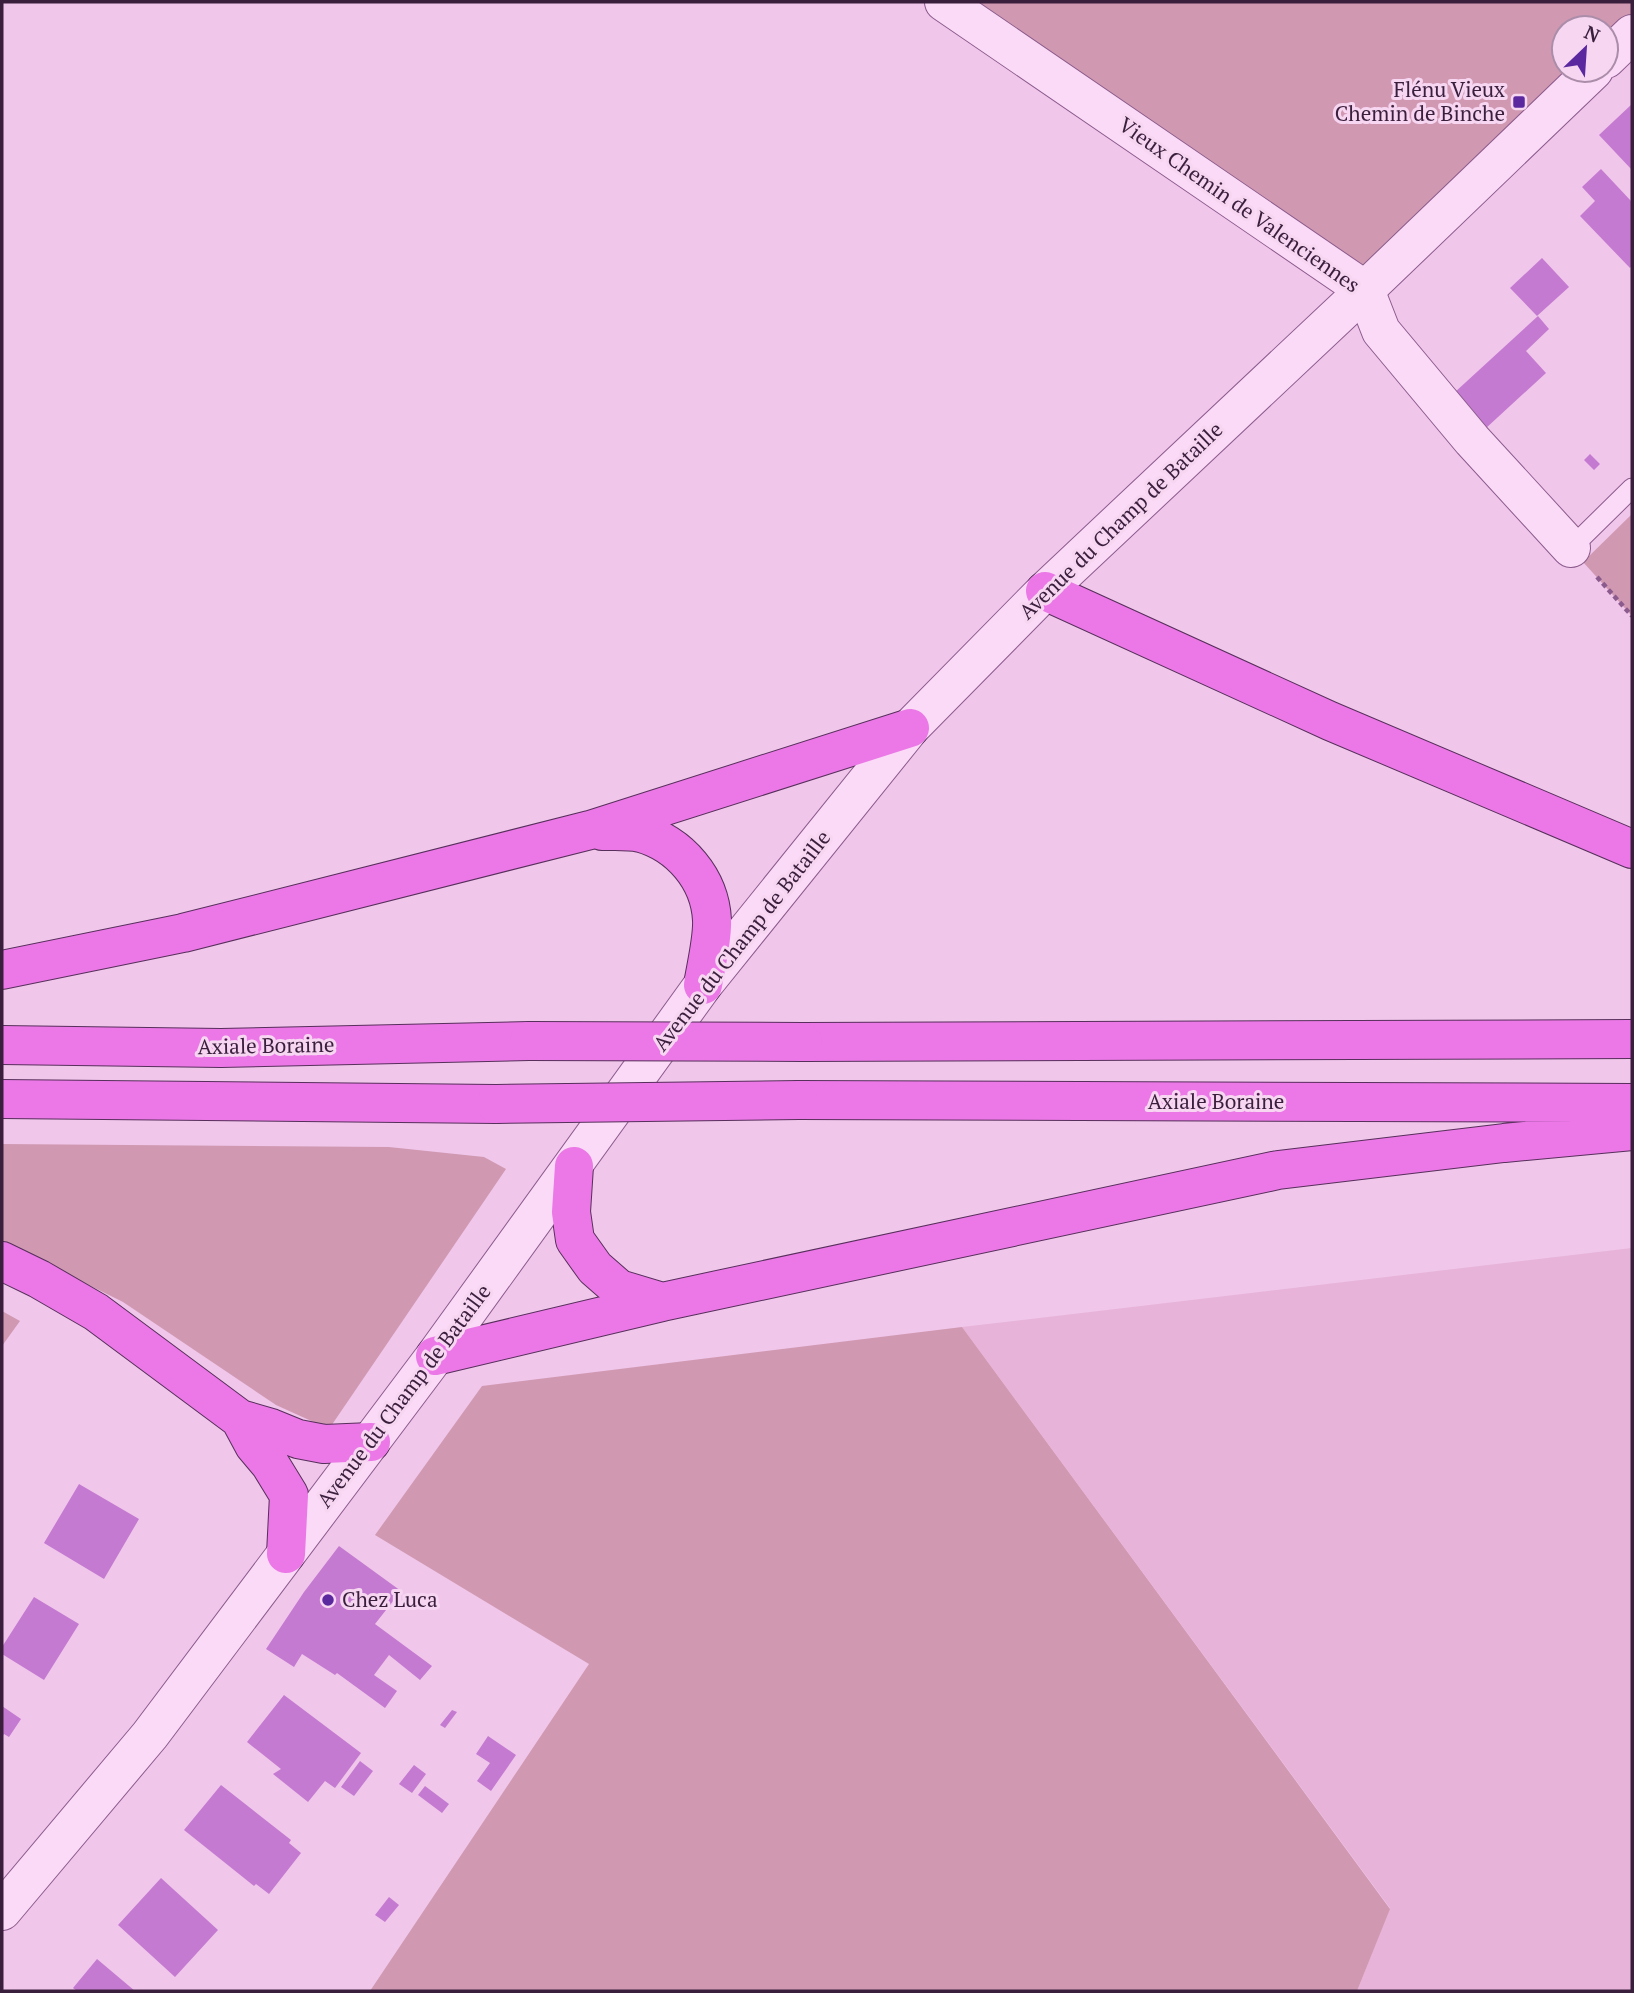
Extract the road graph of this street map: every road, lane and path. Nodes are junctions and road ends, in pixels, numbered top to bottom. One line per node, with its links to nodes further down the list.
1 (944, 2): 3 (street, Vieux Chemin de Valenciennes)
2 (1579, 84): 3 (street, Avenue du Champ de Bataille)
3 (1365, 290): 5 (street, Vieux Chemin de Valenciennes); 6 (street, Avenue du Champ de Bataille)
4 (1632, 488): 5 (lane)
5 (1571, 548): 7 (path)
6 (1045, 591): 8 (street, Avenue du Champ de Bataille); 10 (highway)
7 (1632, 616)
8 (910, 728): 9 (highway); 12 (street, Avenue du Champ de Bataille)
9 (590, 830): 11 (highway); 12 (highway)
10 (1632, 849)
11 (2, 970)
12 (703, 985): 18 (street, Avenue du Champ de Bataille)
13 (1632, 1039): 14 (highway, Axiale Boraine, bridge)
14 (2, 1045)
15 (2, 1099): 16 (highway, Axiale Boraine, bridge)
16 (1632, 1103)
17 (1632, 1131): 20 (highway)
18 (574, 1166): 20 (highway); 21 (street, Avenue du Champ de Bataille)
19 (2, 1261): 22 (highway)
20 (662, 1302): 21 (highway)
21 (435, 1356): 23 (street, Avenue du Champ de Bataille)
22 (240, 1419): 23 (highway); 24 (highway)
23 (371, 1442): 24 (street, Avenue du Champ de Bataille)
24 (286, 1554): 25 (street, Avenue du Champ de Bataille)
25 (2, 1911)

